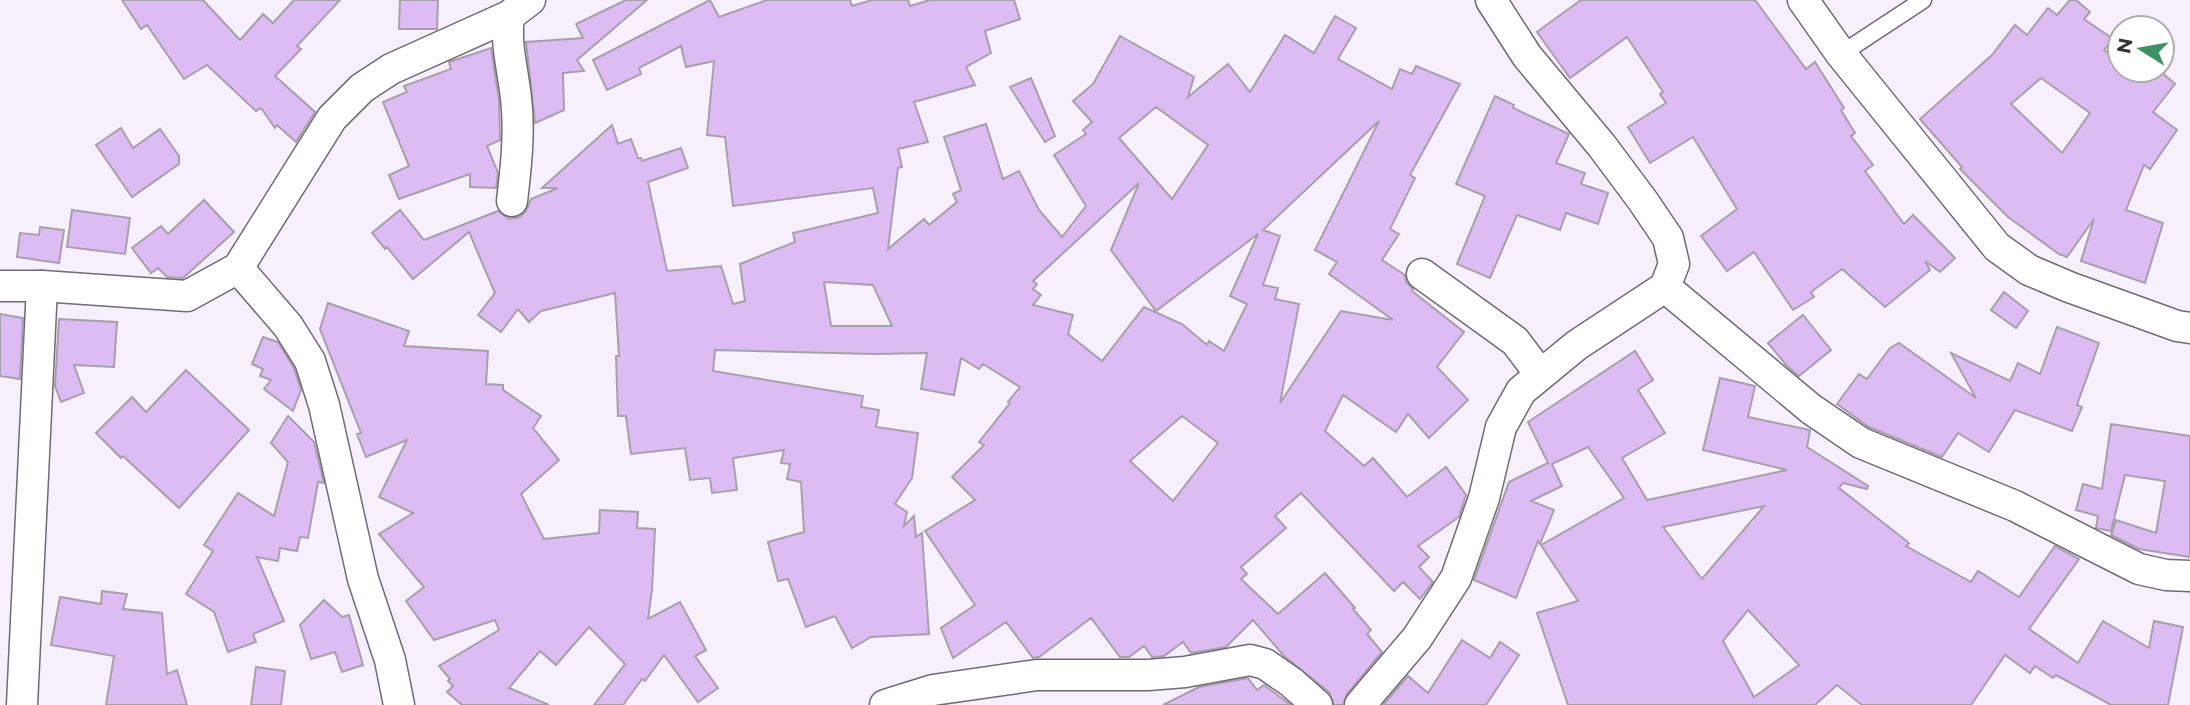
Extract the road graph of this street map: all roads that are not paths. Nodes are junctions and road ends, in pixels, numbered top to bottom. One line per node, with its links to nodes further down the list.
1 (1490, 0): 11 (street)
2 (1803, 0): 5 (street)
3 (1923, 0): 5 (lane)
4 (520, 8): 6 (street); 7 (street)
5 (1840, 54): 12 (street)
6 (512, 201)
7 (238, 268): 10 (street); 16 (street)
8 (1422, 274): 13 (street)
9 (0, 286): 10 (street)
10 (42, 286): 15 (street)
11 (1665, 287): 13 (street); 14 (street)
12 (2190, 328)
13 (1541, 374): 19 (street)
14 (2190, 576)
15 (22, 705)
16 (399, 705)
17 (885, 705): 18 (street)
18 (1317, 705)
19 (1360, 705)

